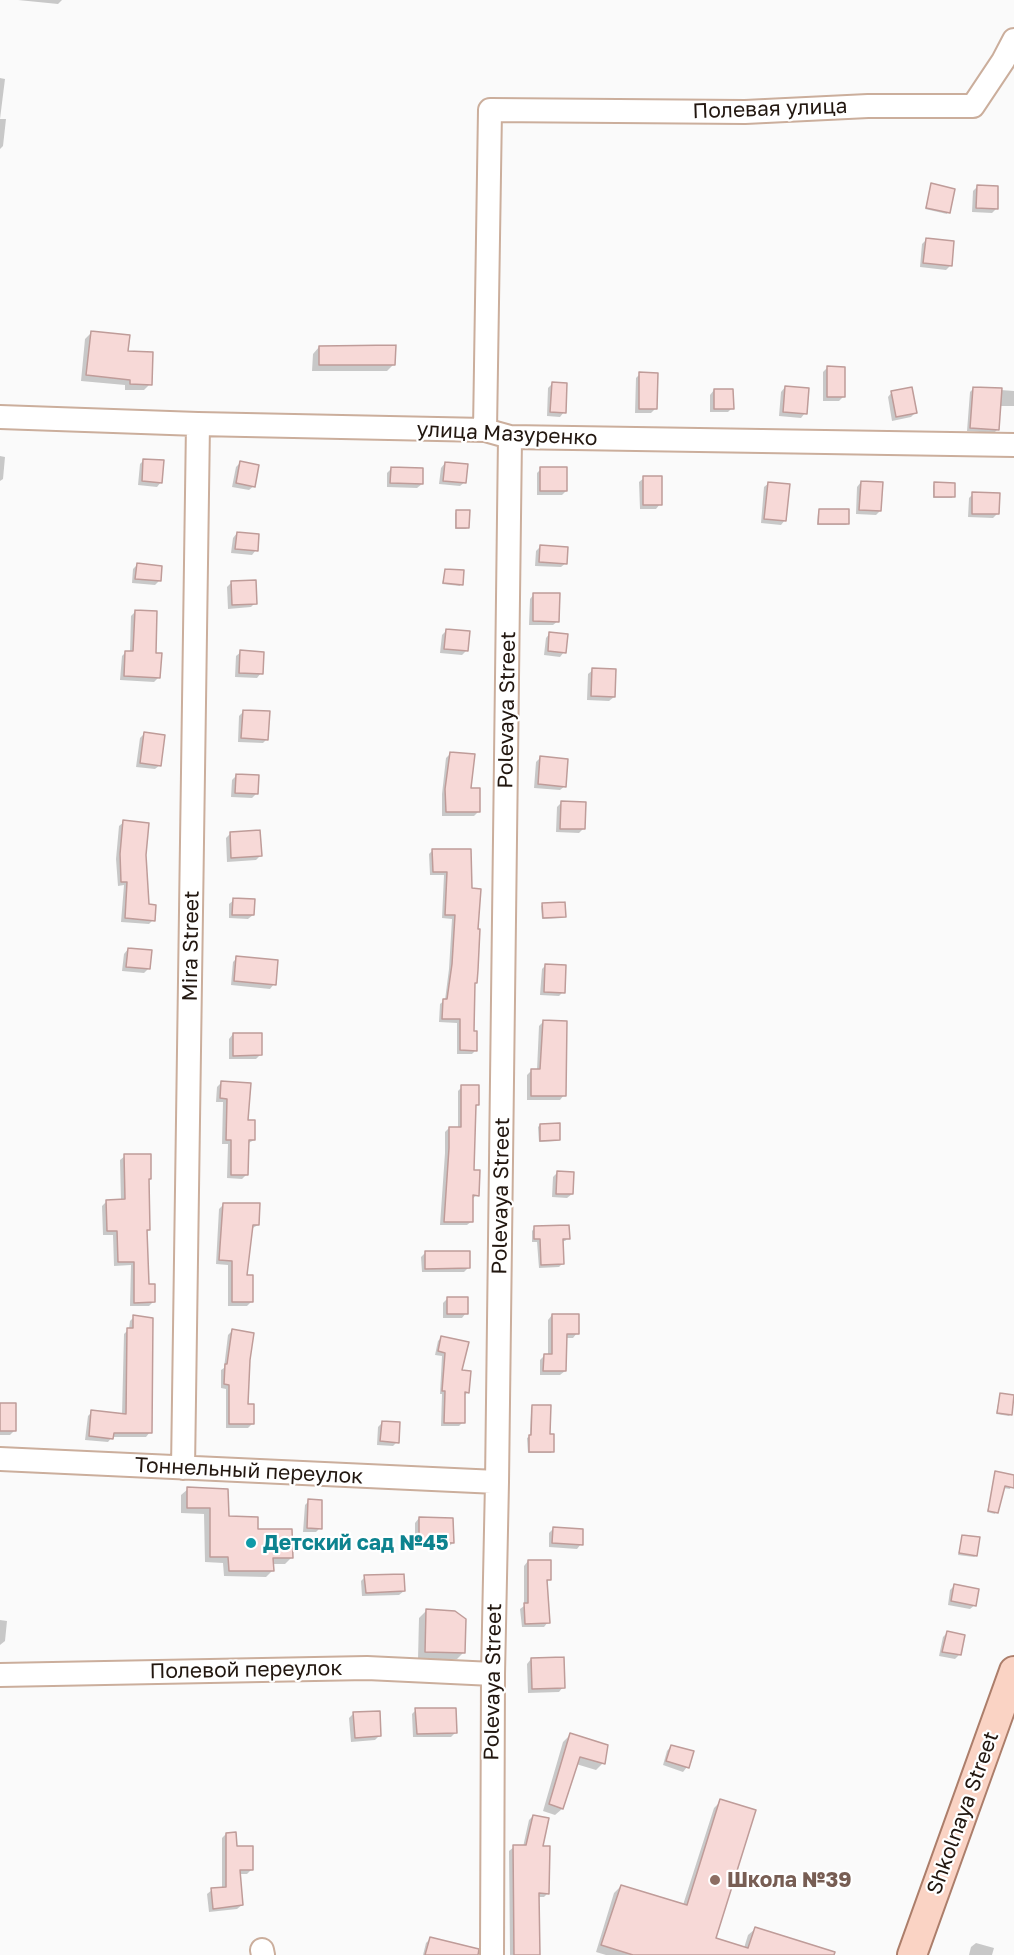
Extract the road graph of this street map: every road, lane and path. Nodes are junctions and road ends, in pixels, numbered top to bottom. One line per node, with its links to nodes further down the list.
1 (1014, 40): 4 (street, Полевая улица)
2 (0, 417): 3 (street, улица Мазуренко)
3 (198, 424): 4 (street, улица Мазуренко); 8 (street, Mira Street)
4 (485, 430): 5 (street, улица Мазуренко)
5 (510, 437): 6 (street, улица Мазуренко); 9 (street, Polevaya Street)
6 (1014, 445)
7 (0, 1459): 8 (street, Тоннельный переулок)
8 (183, 1468): 9 (street, Тоннельный переулок)
9 (497, 1482): 11 (street, Polevaya Street)
10 (1014, 1671): 14 (main road, Shkolnaya Street)
11 (493, 1674): 12 (street, Полевой переулок); 13 (street, Polevaya Street)
12 (0, 1675)
13 (492, 1955)
14 (912, 1955)

